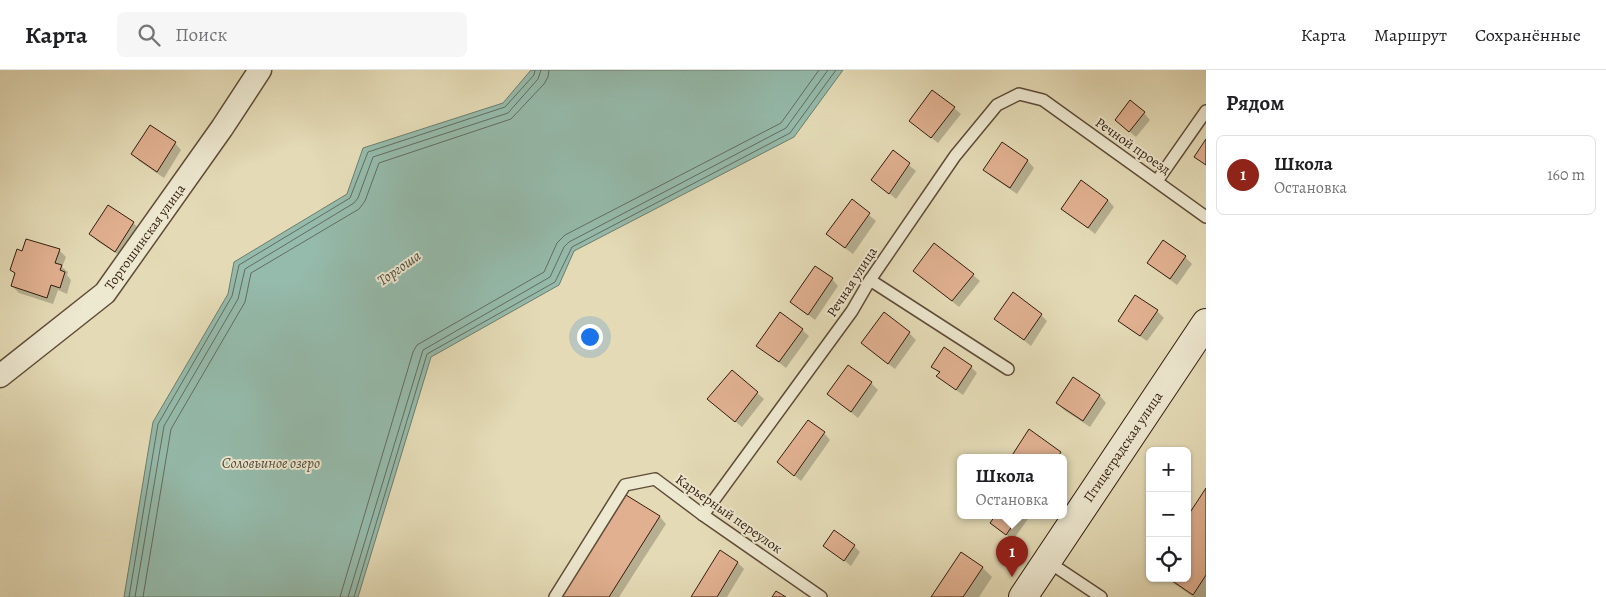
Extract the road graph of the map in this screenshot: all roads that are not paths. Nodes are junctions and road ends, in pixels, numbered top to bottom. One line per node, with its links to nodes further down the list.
1 (260, 70): 9 (street, Торгошинская улица)
2 (1042, 100): 4 (lane, Речной проезд); 6 (lane, Речная улица)
3 (1206, 111): 4 (lane)
4 (1156, 181): 5 (lane, Речной проезд)
5 (1206, 217)
6 (870, 280): 8 (lane); 10 (lane, Речная улица)
7 (1206, 323): 11 (street, Птицеградская улица)
8 (1008, 369)
9 (0, 376)
10 (703, 515): 12 (lane, Карьерный переулок); 13 (lane, Карьерный переулок)
11 (1047, 560): 14 (street, Птицеградская улица); 15 (lane)
12 (555, 597)
13 (821, 597)
14 (1023, 597)
15 (1101, 597)

